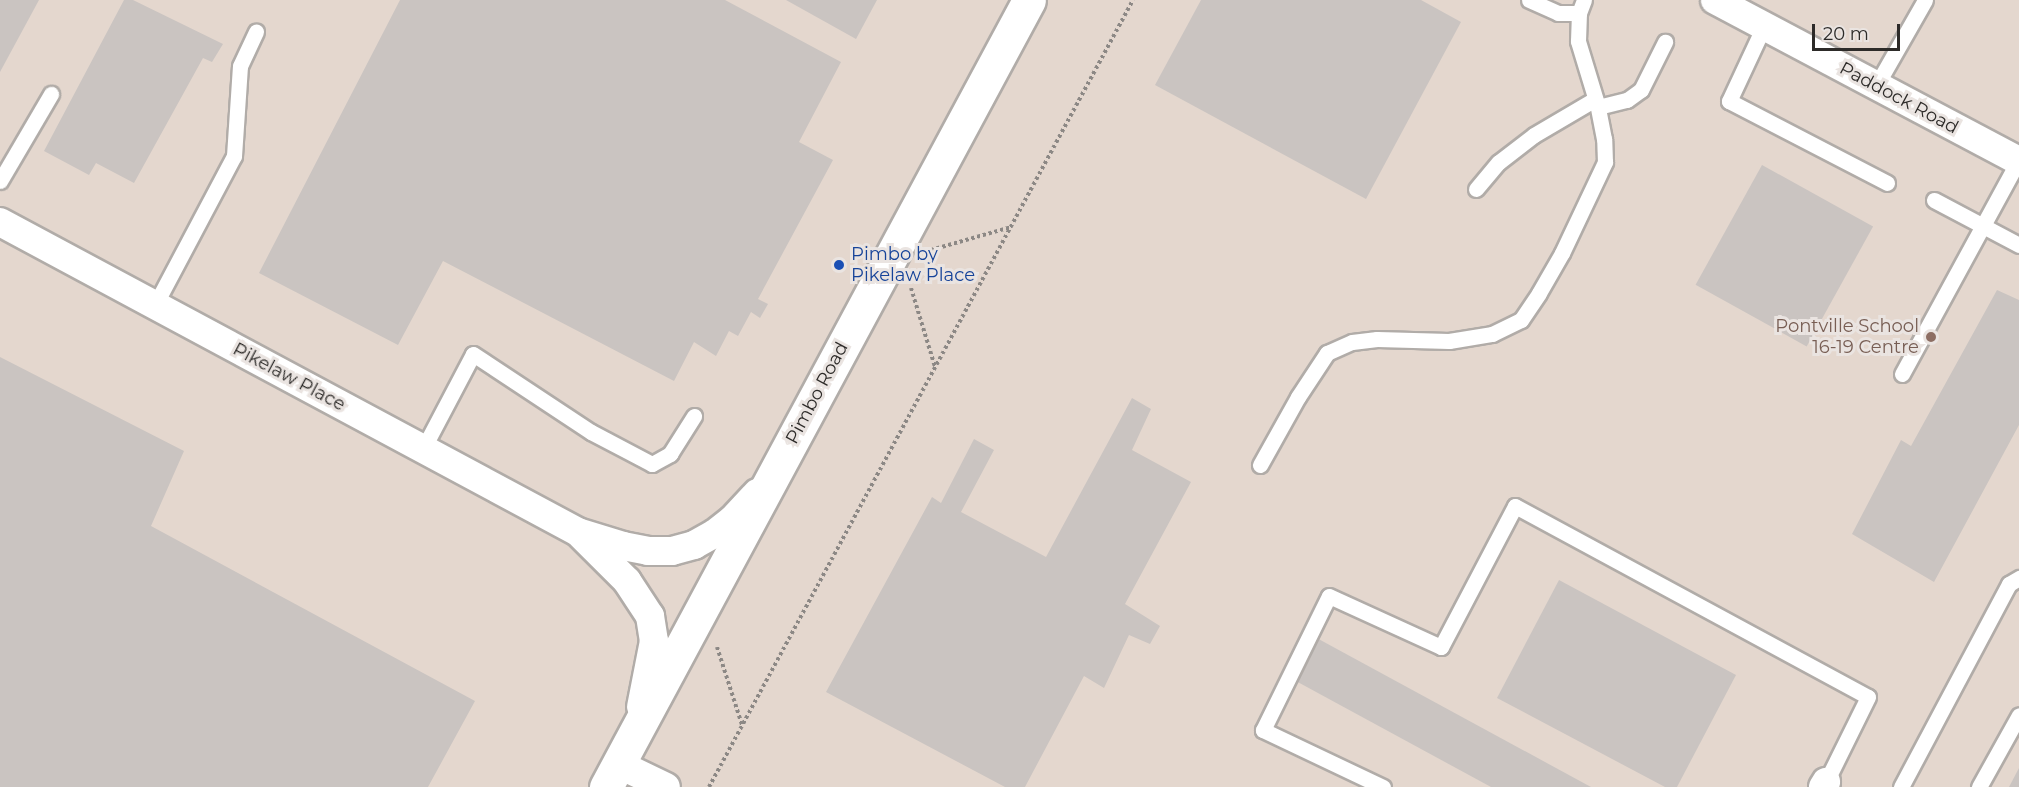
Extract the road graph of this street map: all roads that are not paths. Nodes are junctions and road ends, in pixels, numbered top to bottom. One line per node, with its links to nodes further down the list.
1 (1029, 0): 24 (street, Pimbo Road)
2 (1529, 0): 5 (lane)
3 (1715, 0): 6 (street, Paddock Road)
4 (1925, 0): 9 (lane)
5 (1582, 6): 11 (lane)
6 (1764, 26): 9 (street, Paddock Road); 14 (lane)
7 (256, 32): 20 (lane)
8 (1665, 42): 11 (lane)
9 (1876, 86): 12 (street, Paddock Road)
10 (51, 94): 13 (lane)
11 (1596, 103): 15 (lane); 25 (lane)
12 (2019, 161): 18 (lane)
13 (0, 181)
14 (1887, 183)
15 (1476, 189)
16 (1934, 200): 18 (lane)
17 (0, 222): 20 (street, Pikelaw Place)
18 (1983, 226): 19 (lane); 21 (lane)
19 (2019, 246)
20 (154, 305): 23 (street, Pikelaw Place)
21 (1902, 374)
22 (694, 416): 23 (lane)
23 (423, 449): 26 (street, Pikelaw Place)
24 (780, 462): 26 (street, Pikelaw Place); 29 (street, Pimbo Road)
25 (1260, 465)
26 (578, 532): 29 (street, Pikelaw Place)
27 (2019, 578): 33 (lane)
28 (2019, 715): 34 (lane)
29 (618, 763): 31 (street)
30 (1825, 785): 32 (lane)
31 (666, 787)
32 (1383, 787)
33 (1901, 787)
34 (1979, 787)

